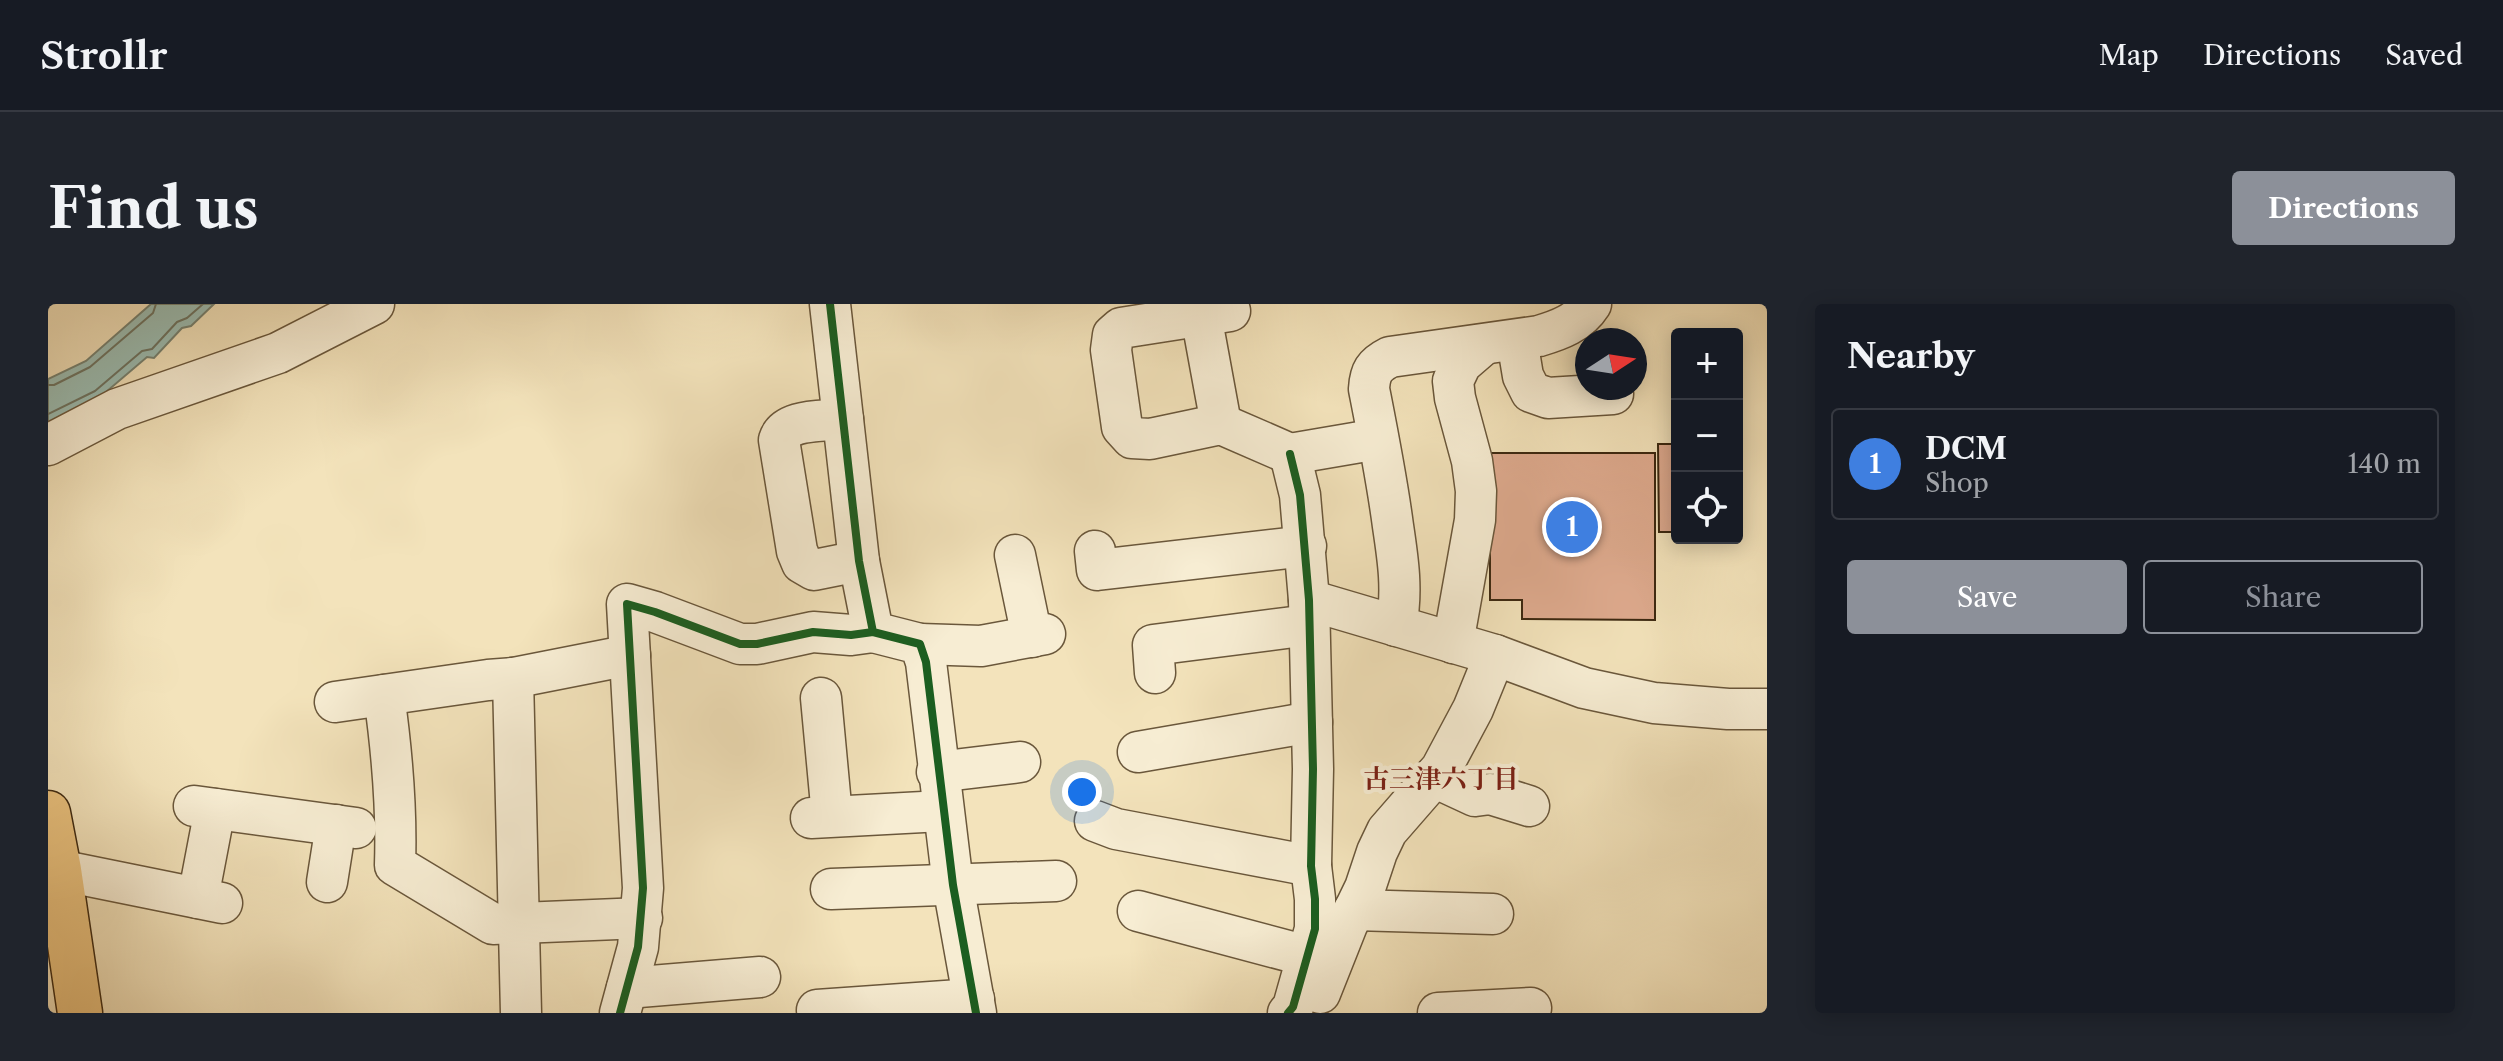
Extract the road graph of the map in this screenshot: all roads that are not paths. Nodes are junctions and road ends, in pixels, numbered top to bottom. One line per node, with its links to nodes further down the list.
1 (374, 304): 9 (street)
2 (830, 304): 6 (street)
3 (1591, 304): 4 (street)
4 (1500, 342): 5 (street); 8 (street); 18 (street)
5 (1575, 399)
6 (843, 419): 14 (street); 14 (street)
7 (1221, 424): 7 (street); 10 (street)
8 (1378, 439): 10 (street); 16 (street)
9 (48, 445)
10 (1290, 454): 11 (street)
11 (1306, 546): 12 (street); 15 (street)
12 (1095, 551)
13 (1015, 555): 19 (street)
14 (859, 561): 17 (street)
15 (1309, 613): 16 (street); 22 (street); 28 (street)
16 (1396, 626): 18 (street)
17 (873, 632): 19 (street); 20 (street)
18 (1453, 643): 21 (street)
19 (920, 644): 31 (street)
20 (630, 655): 23 (street); 46 (street)
21 (1495, 655): 27 (street); 32 (street)
22 (1155, 673)
23 (513, 678): 24 (street); 47 (street)
24 (384, 695): 26 (street); 47 (street)
25 (821, 698): 34 (street)
26 (335, 702)
27 (1767, 709)
28 (1312, 722): 29 (street); 37 (street)
29 (1138, 752)
30 (1020, 762): 31 (street)
31 (937, 772): 34 (street)
32 (1434, 777): 33 (street); 43 (street)
33 (1529, 806)
34 (942, 811): 41 (street)
35 (48, 817): 38 (main road)
36 (1095, 821): 37 (street)
37 (1311, 866): 48 (street)
38 (59, 870): 40 (street); 54 (main road)
39 (1056, 881): 41 (street)
40 (327, 882)
41 (953, 885): 42 (street); 51 (street)
42 (831, 889)
43 (1354, 910): 45 (street); 57 (street)
44 (1138, 911): 48 (street)
45 (1493, 914)
46 (642, 918): 47 (street); 50 (street)
47 (519, 923): 55 (street)
48 (1307, 956): 56 (street)
49 (760, 977): 50 (street)
50 (624, 1000)
51 (975, 1006): 53 (street)
52 (1531, 1008): 58 (street)
53 (817, 1010)
54 (80, 1013)
55 (521, 1013)
56 (1288, 1013)
57 (1312, 1013)
58 (1438, 1013)

